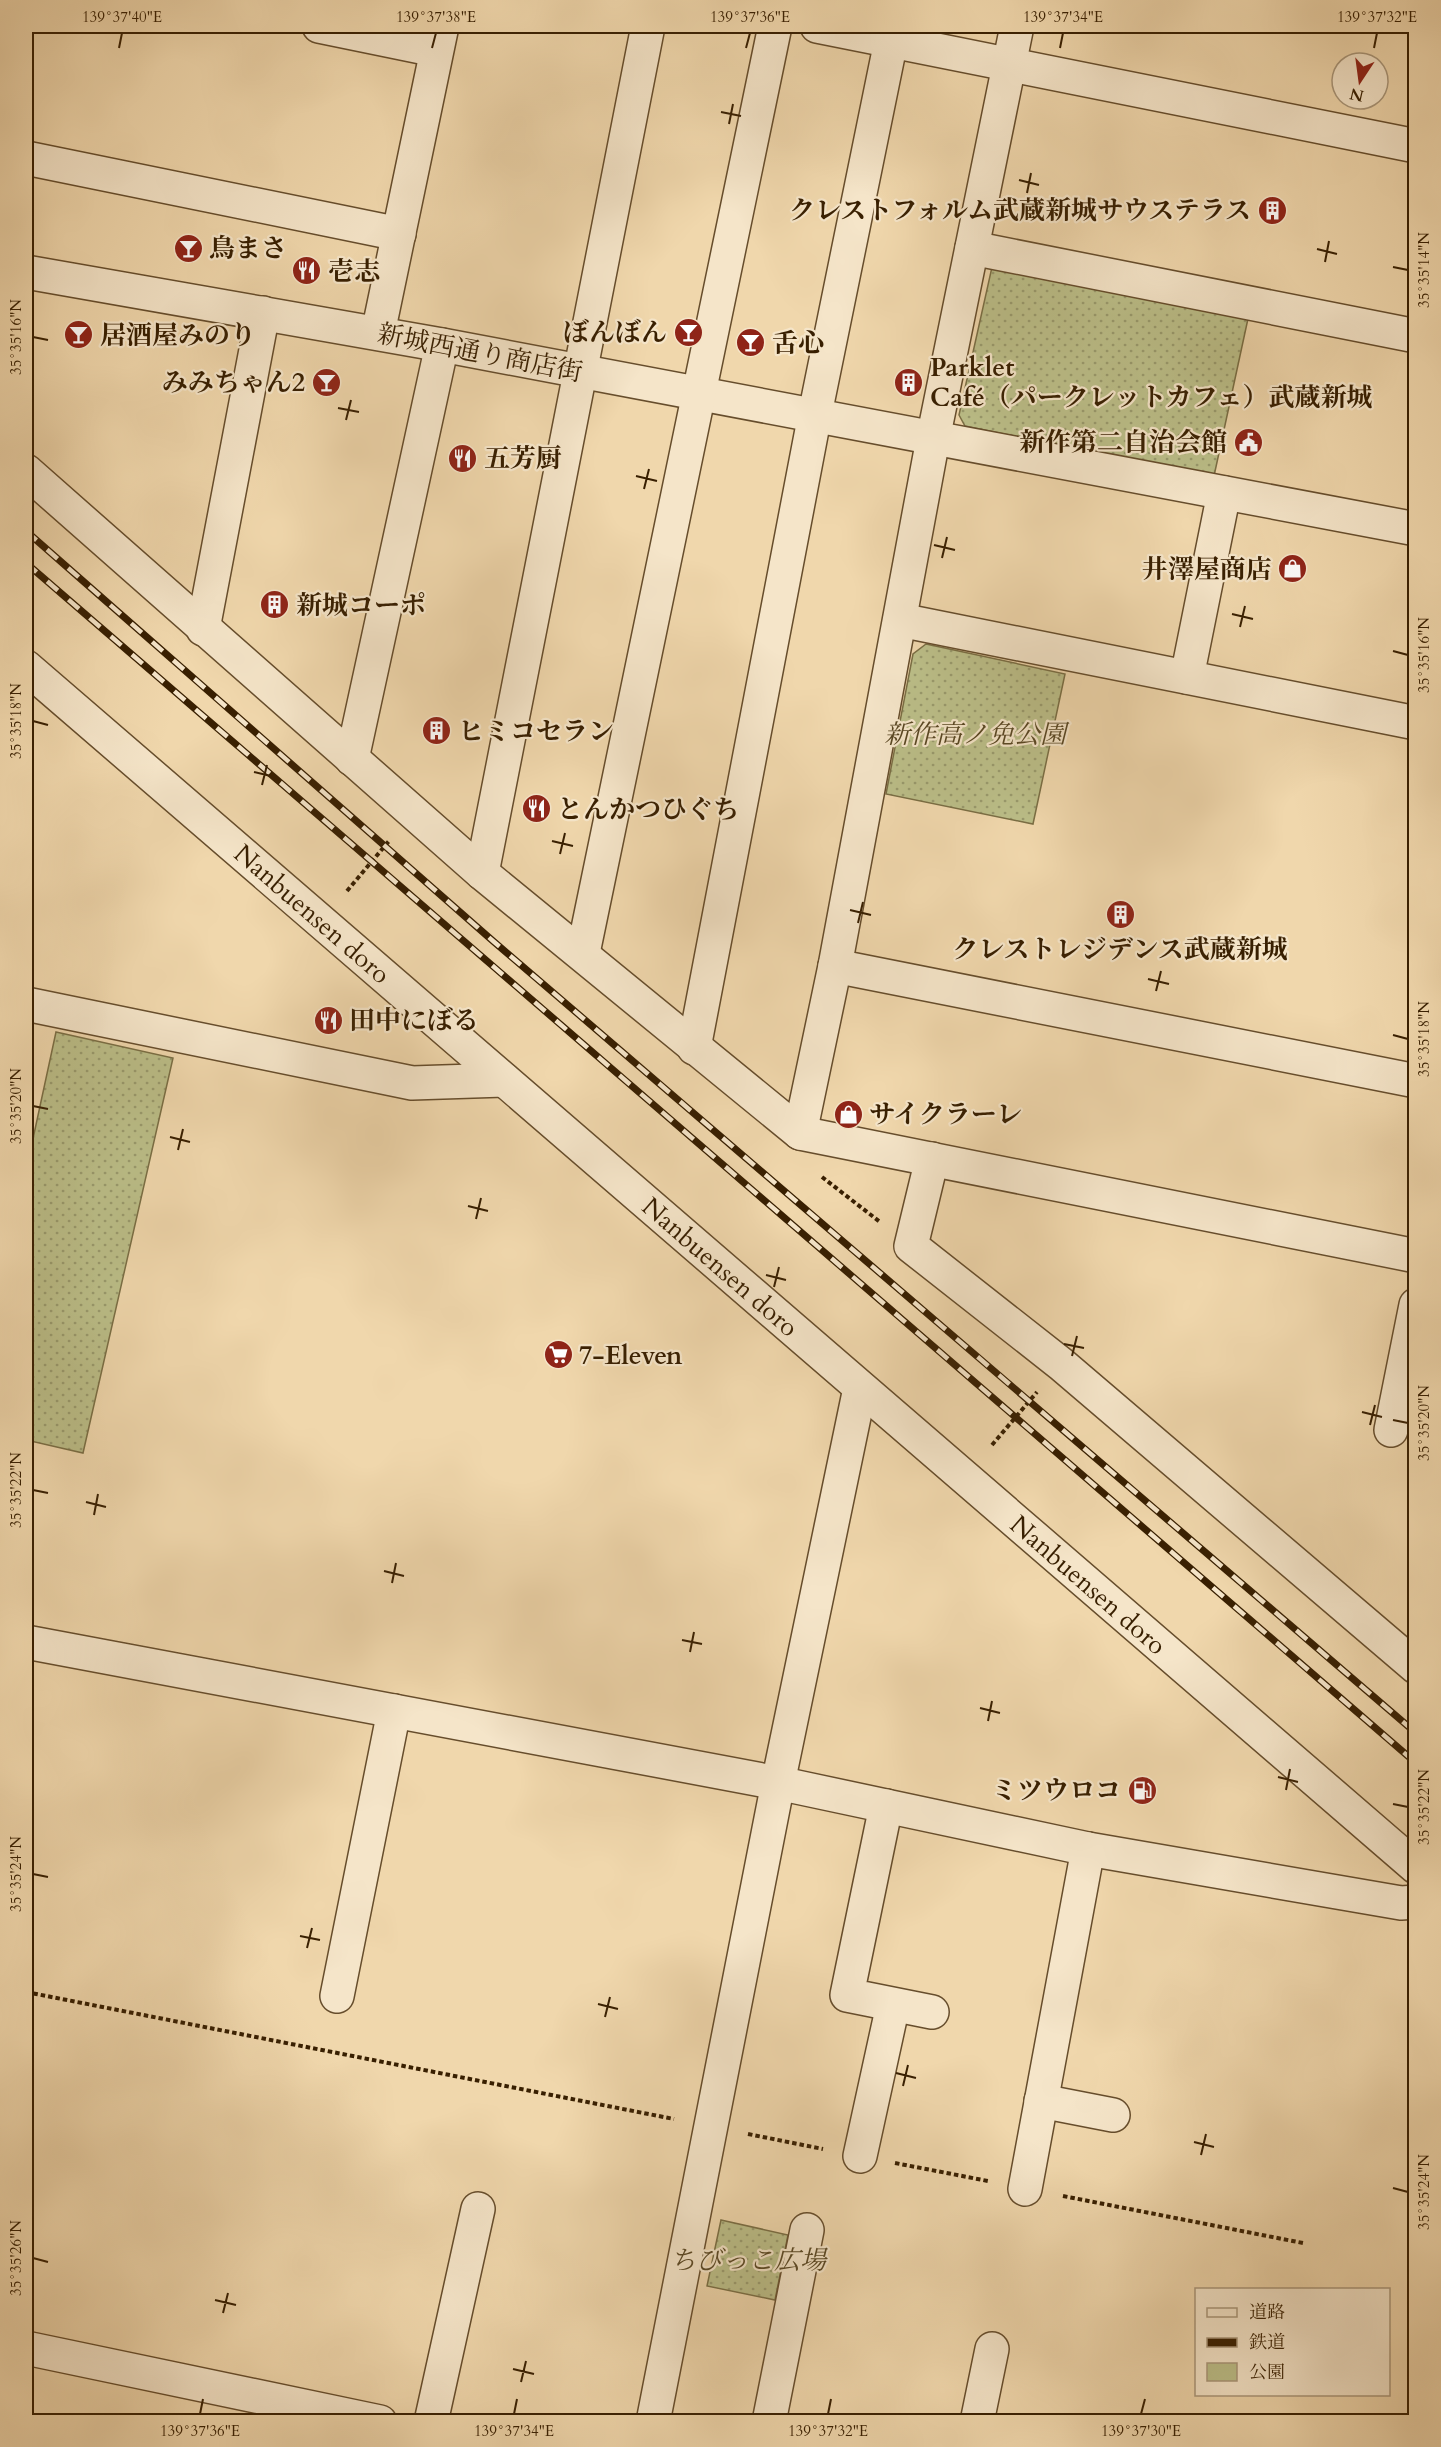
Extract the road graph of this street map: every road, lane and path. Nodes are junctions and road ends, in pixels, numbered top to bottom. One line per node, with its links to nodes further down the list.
1 (319, 26): 6 (street)
2 (648, 26): 18 (street)
3 (775, 26): 19 (street)
4 (817, 26): 7 (street)
5 (1017, 26): 8 (street)
6 (439, 38): 11 (street)
7 (891, 41): 8 (street); 20 (street)
8 (1009, 65): 9 (street); 12 (street)
9 (1416, 146)
10 (26, 158): 11 (street)
11 (399, 234): 15 (street)
12 (972, 248): 16 (street); 21 (street)
13 (26, 272): 14 (street, 新城西通り商店街)
14 (263, 313): 15 (street, 新城西通り商店街); 26 (street)
15 (378, 333): 17 (street, 新城西通り商店街)
16 (1416, 336)
17 (442, 345): 18 (street, 新城西通り商店街); 30 (street)
18 (582, 373): 19 (street, 新城西通り商店街); 32 (street)
19 (699, 393): 20 (street, 新城西通り商店街); 34 (street)
20 (815, 414): 21 (street, 新城西通り商店街); 37 (street)
21 (933, 439): 23 (street, 新城西通り商店街); 25 (street)
22 (26, 471): 26 (street)
23 (1224, 493): 24 (street, 新城西通り商店街); 28 (street)
24 (1416, 529)
25 (900, 620): 28 (street); 35 (street)
26 (203, 629): 30 (street)
27 (26, 666): 38 (street, Nanbuensen doro)
28 (1187, 677): 29 (street)
29 (1416, 723)
30 (352, 759): 31 (street)
31 (413, 813): 32 (street); 33 (path)
32 (482, 873): 34 (street)
33 (347, 891)
34 (583, 953): 37 (street)
35 (835, 966): 39 (street); 40 (street)
36 (26, 1004): 38 (street)
37 (694, 1048): 40 (street)
38 (504, 1080): 46 (street, Nanbuensen doro)
39 (1416, 1081)
40 (800, 1133): 41 (street); 42 (path)
41 (932, 1159): 42 (street); 43 (street)
42 (911, 1246): 45 (street)
43 (1416, 1256)
44 (1416, 1305): 47 (street)
45 (1061, 1364): 48 (path); 50 (street)
46 (860, 1388): 52 (street); 55 (street, Nanbuensen doro)
47 (1391, 1430)
48 (992, 1445)
49 (26, 1642): 51 (street)
50 (1416, 1667)
51 (394, 1711): 52 (street); 58 (street)
52 (778, 1783): 53 (street); 73 (street)
53 (886, 1806): 54 (street); 59 (street)
54 (1088, 1849): 56 (street); 61 (street)
55 (1416, 1867)
56 (1416, 1902)
57 (26, 1992): 63 (path)
58 (337, 1996)
59 (893, 2005): 60 (street); 64 (street)
60 (932, 2012)
61 (1041, 2101): 62 (street); 65 (street)
62 (1113, 2115)
63 (677, 2120)
64 (860, 2156)
65 (1025, 2189)
66 (478, 2209): 72 (street)
67 (807, 2230): 74 (street)
68 (26, 2348): 70 (street)
69 (992, 2349): 75 (street)
70 (333, 2417): 71 (street)
71 (380, 2421)
72 (431, 2421)
73 (653, 2421)
74 (769, 2421)
75 (976, 2421)

